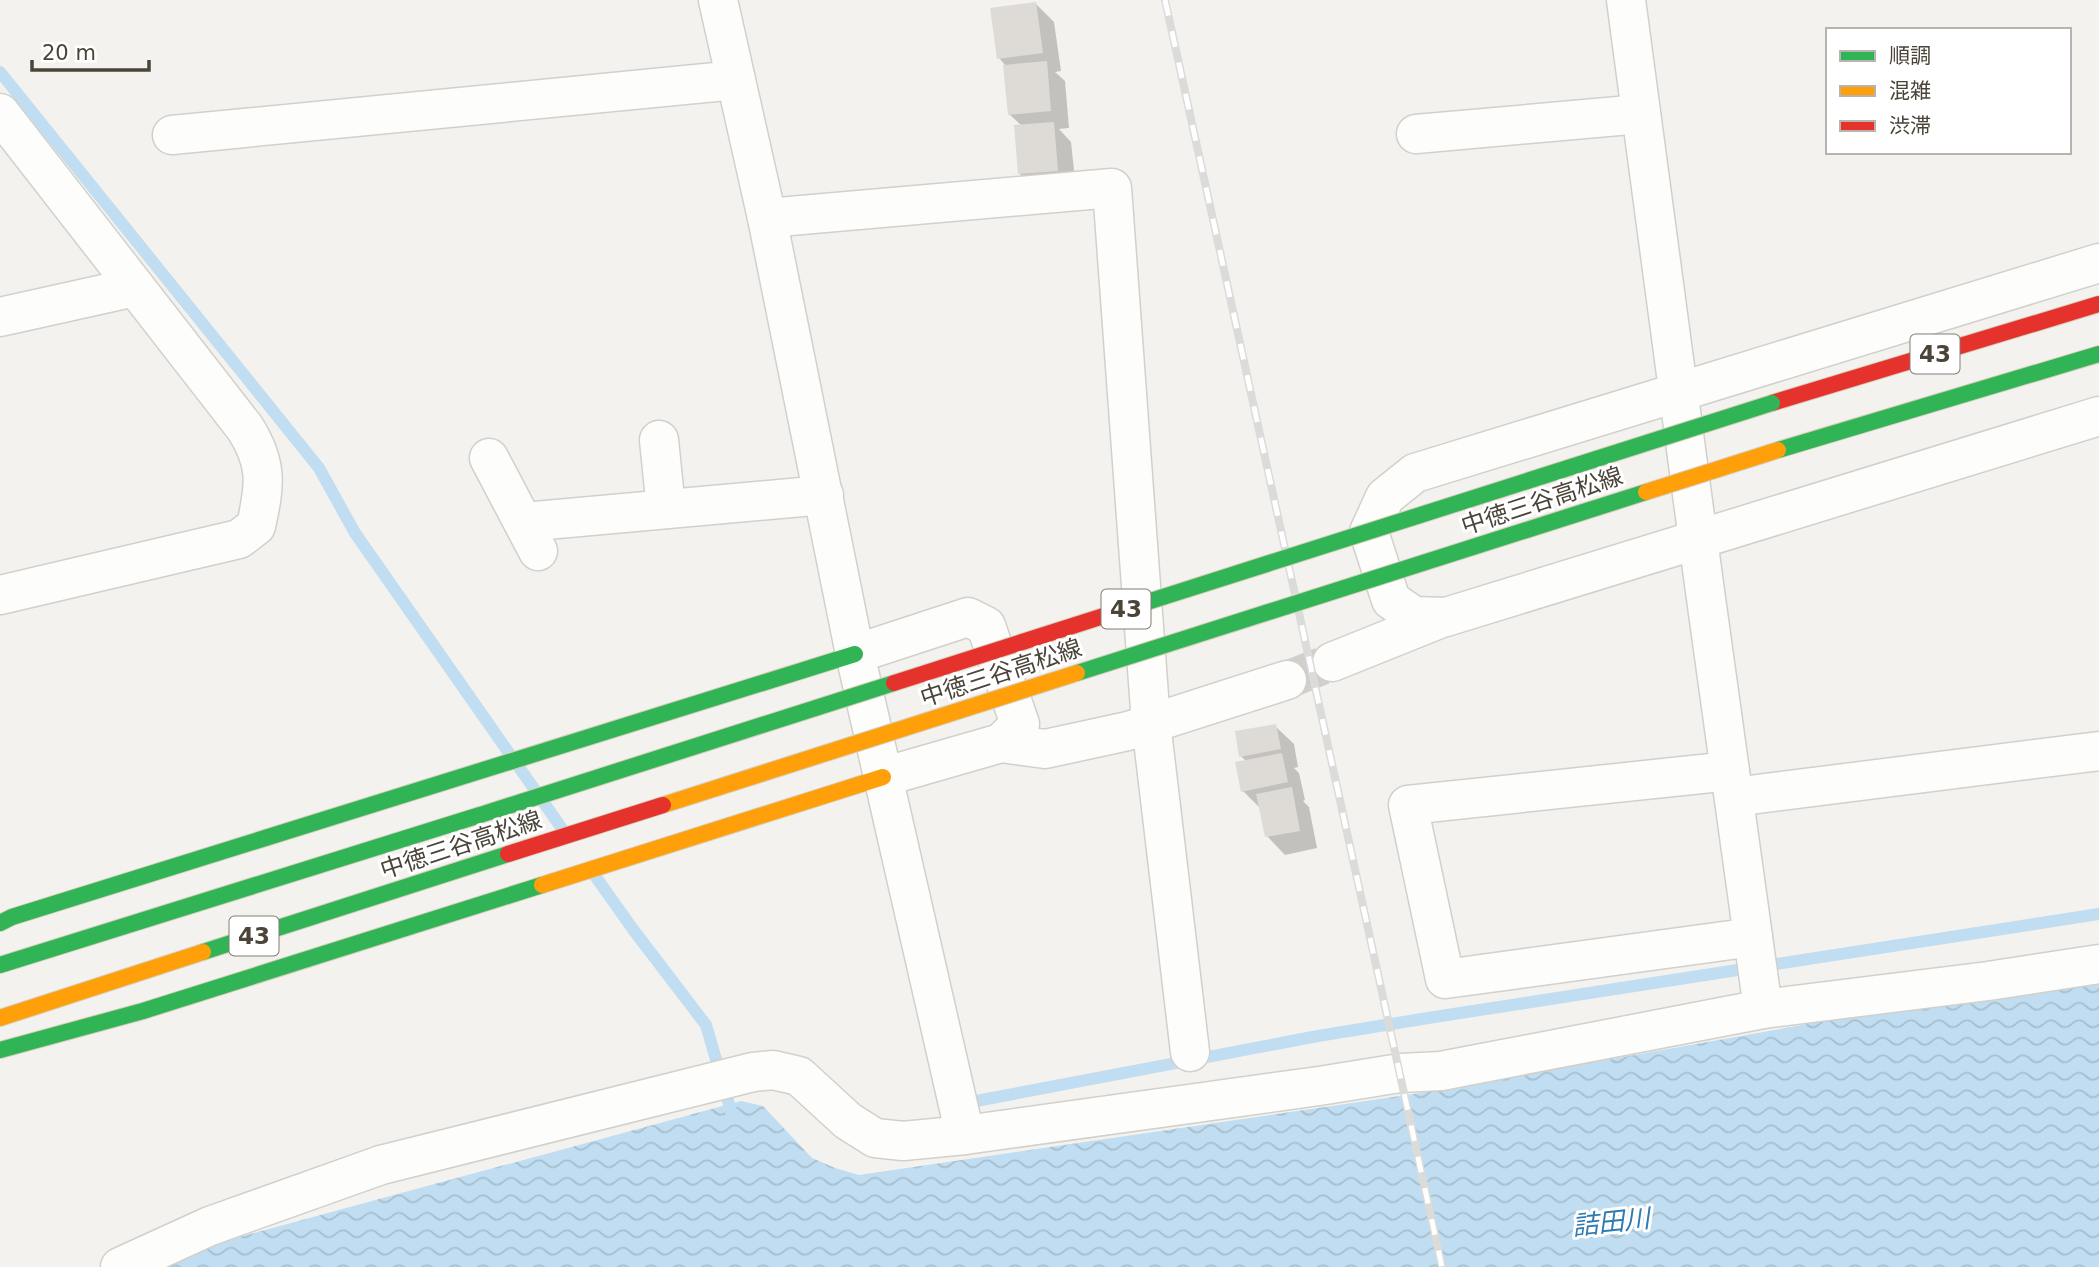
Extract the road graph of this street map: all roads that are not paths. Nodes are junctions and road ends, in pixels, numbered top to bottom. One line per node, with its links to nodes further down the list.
1 (718, 0): 3 (street)
2 (1626, 0): 5 (street)
3 (736, 80): 7 (street); 8 (street)
4 (0, 113): 10 (street)
5 (1641, 114): 6 (street); 14 (street)
6 (1416, 134)
7 (172, 135)
8 (767, 218): 18 (street); 26 (street)
9 (2099, 263): 14 (street)
10 (135, 287): 12 (street); 21 (street)
11 (2099, 304): 34 (main road, 中徳三谷高松線 / 43, bridge)
12 (0, 317)
13 (2099, 354): 36 (main road, 中徳三谷高松線 / 43, bridge)
14 (1679, 391): 20 (street); 22 (street)
15 (2099, 416): 20 (street)
16 (659, 440): 19 (street)
17 (489, 458): 19 (street)
18 (824, 495): 19 (street); 23 (street)
19 (666, 509)
20 (1698, 540): 22 (street); 30 (street)
21 (0, 595)
22 (1446, 617): 24 (street)
23 (855, 654): 27 (street); 29 (street); 31 (main road)
24 (1332, 662)
25 (1287, 680): 26 (street)
26 (1152, 723): 27 (street); 38 (street)
27 (1001, 743): 29 (street)
28 (2099, 751): 30 (street)
29 (883, 777): 37 (main road); 39 (street)
30 (1732, 784): 32 (street); 32 (street)
31 (0, 923)
32 (1753, 937): 35 (street)
33 (2099, 964): 35 (street)
34 (0, 965)
35 (1763, 1009): 39 (street)
36 (0, 1018)
37 (0, 1050)
38 (1190, 1052)
39 (965, 1135): 40 (street)
40 (120, 1267)

